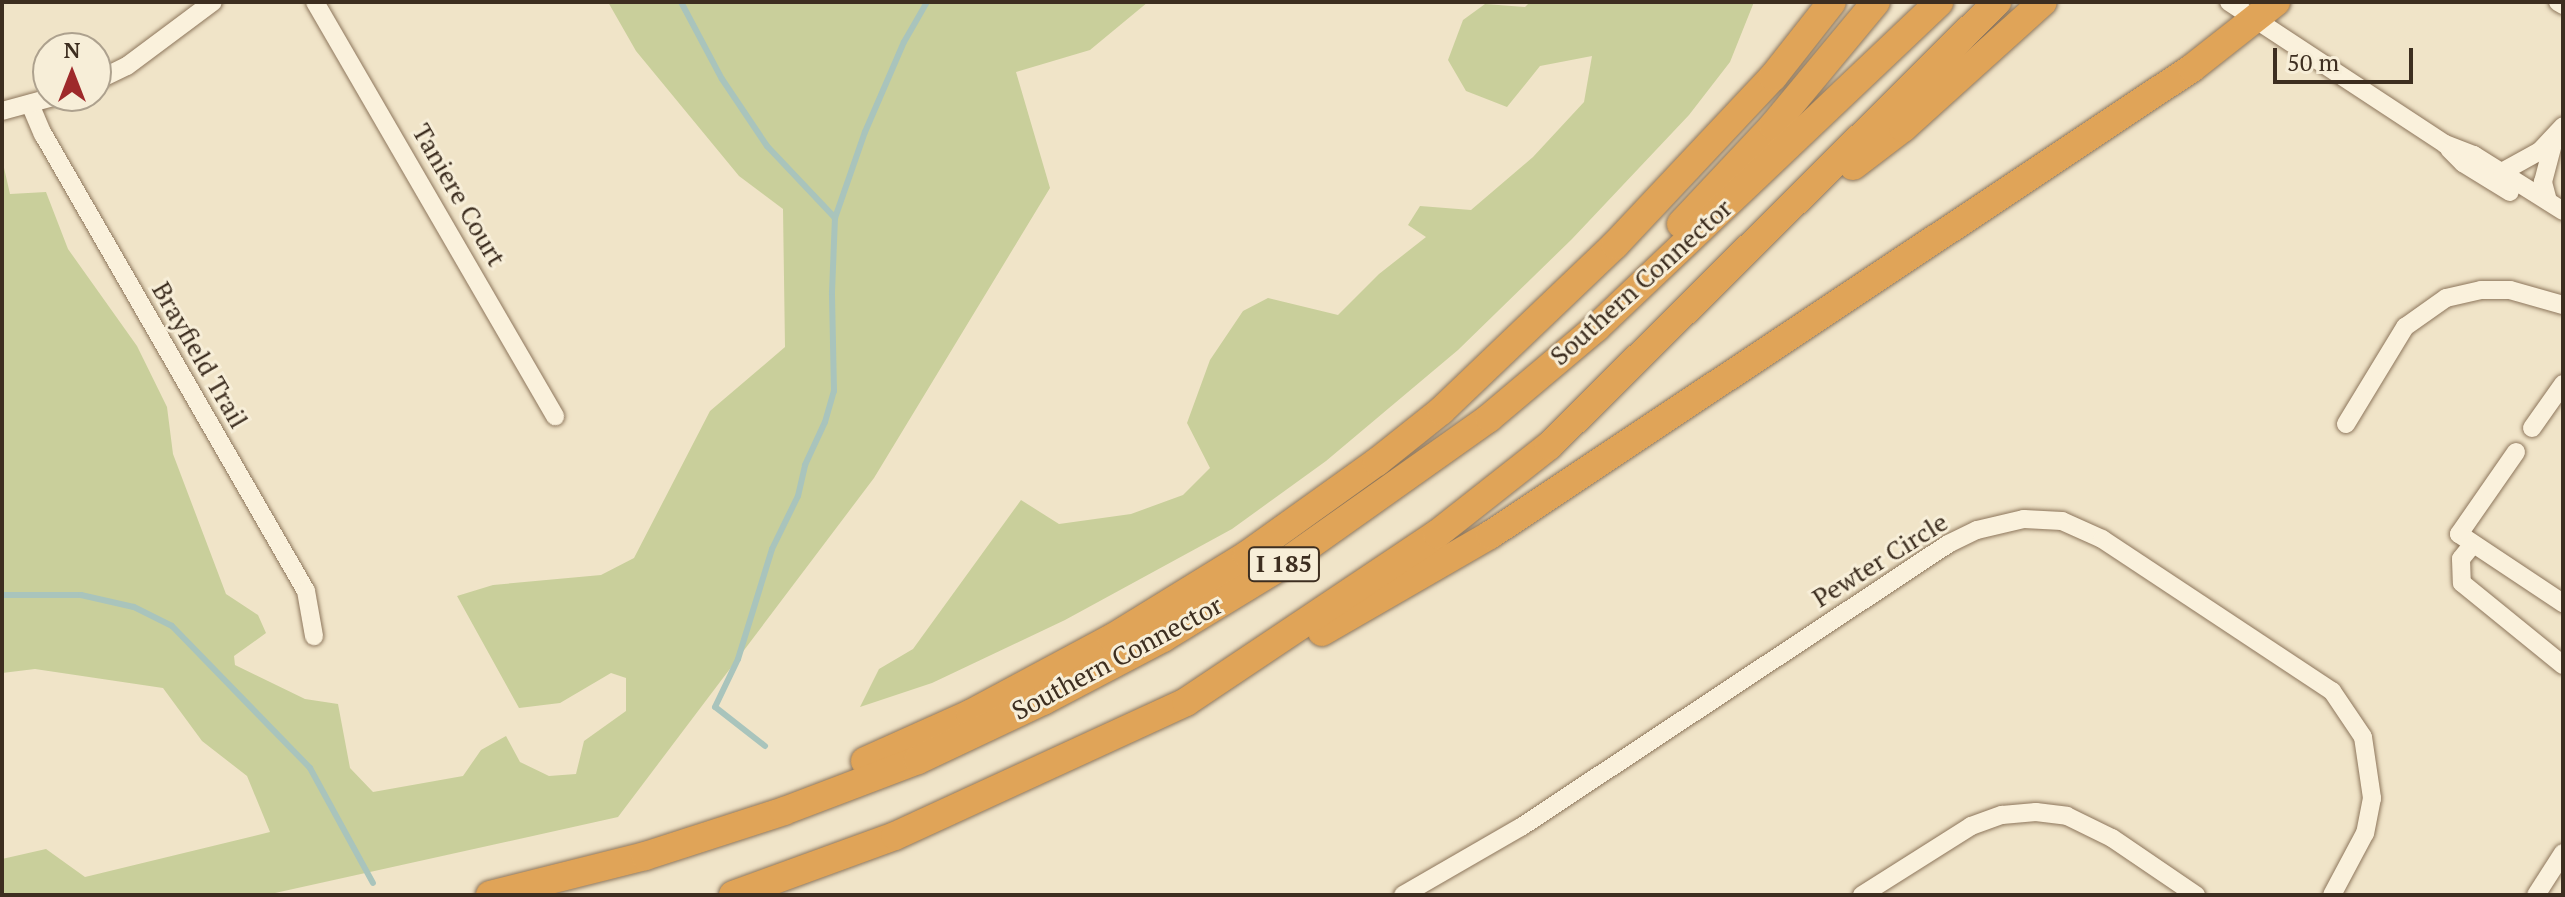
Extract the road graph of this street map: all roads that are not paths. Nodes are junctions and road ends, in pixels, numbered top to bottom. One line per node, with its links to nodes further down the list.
1 (213, 2): 11 (street)
2 (315, 2): 24 (street, Taniere Court)
3 (1816, 2): 14 (highway)
4 (1832, 2): 14 (highway)
5 (1876, 2): 23 (highway)
6 (1939, 2): 23 (highway, Southern Connector / I 185)
7 (1997, 2): 20 (highway, Southern Connector / I 185)
8 (2043, 2): 20 (highway)
9 (2276, 2): 10 (highway)
10 (2241, 10): 16 (street); 32 (highway)
11 (112, 73)
12 (30, 104): 13 (street); 30 (street, Brayfield Trail)
13 (2, 111)
14 (1728, 122): 34 (highway)
15 (2558, 133): 17 (street); 18 (street)
16 (2445, 144): 17 (street); 19 (street)
17 (2502, 172): 18 (street)
18 (2556, 206)
19 (2563, 224)
20 (1766, 231): 32 (highway, Southern Connector / I 185)
21 (2563, 305): 25 (street)
22 (2563, 384): 26 (street)
23 (1514, 395): 34 (highway, Southern Connector / I 185)
24 (555, 416)
25 (2346, 424)
26 (2532, 428)
27 (2516, 452): 28 (street)
28 (2473, 544): 29 (street); 31 (street)
29 (2563, 603)
30 (314, 636)
31 (2563, 665)
32 (1186, 702): 35 (highway, Southern Connector / I 185)
33 (2563, 853): 40 (street)
34 (503, 892)
35 (733, 895)
36 (1403, 895): 39 (street, Pewter Circle)
37 (1862, 895): 38 (street)
38 (2196, 895)
39 (2332, 895)
40 (2536, 895)

